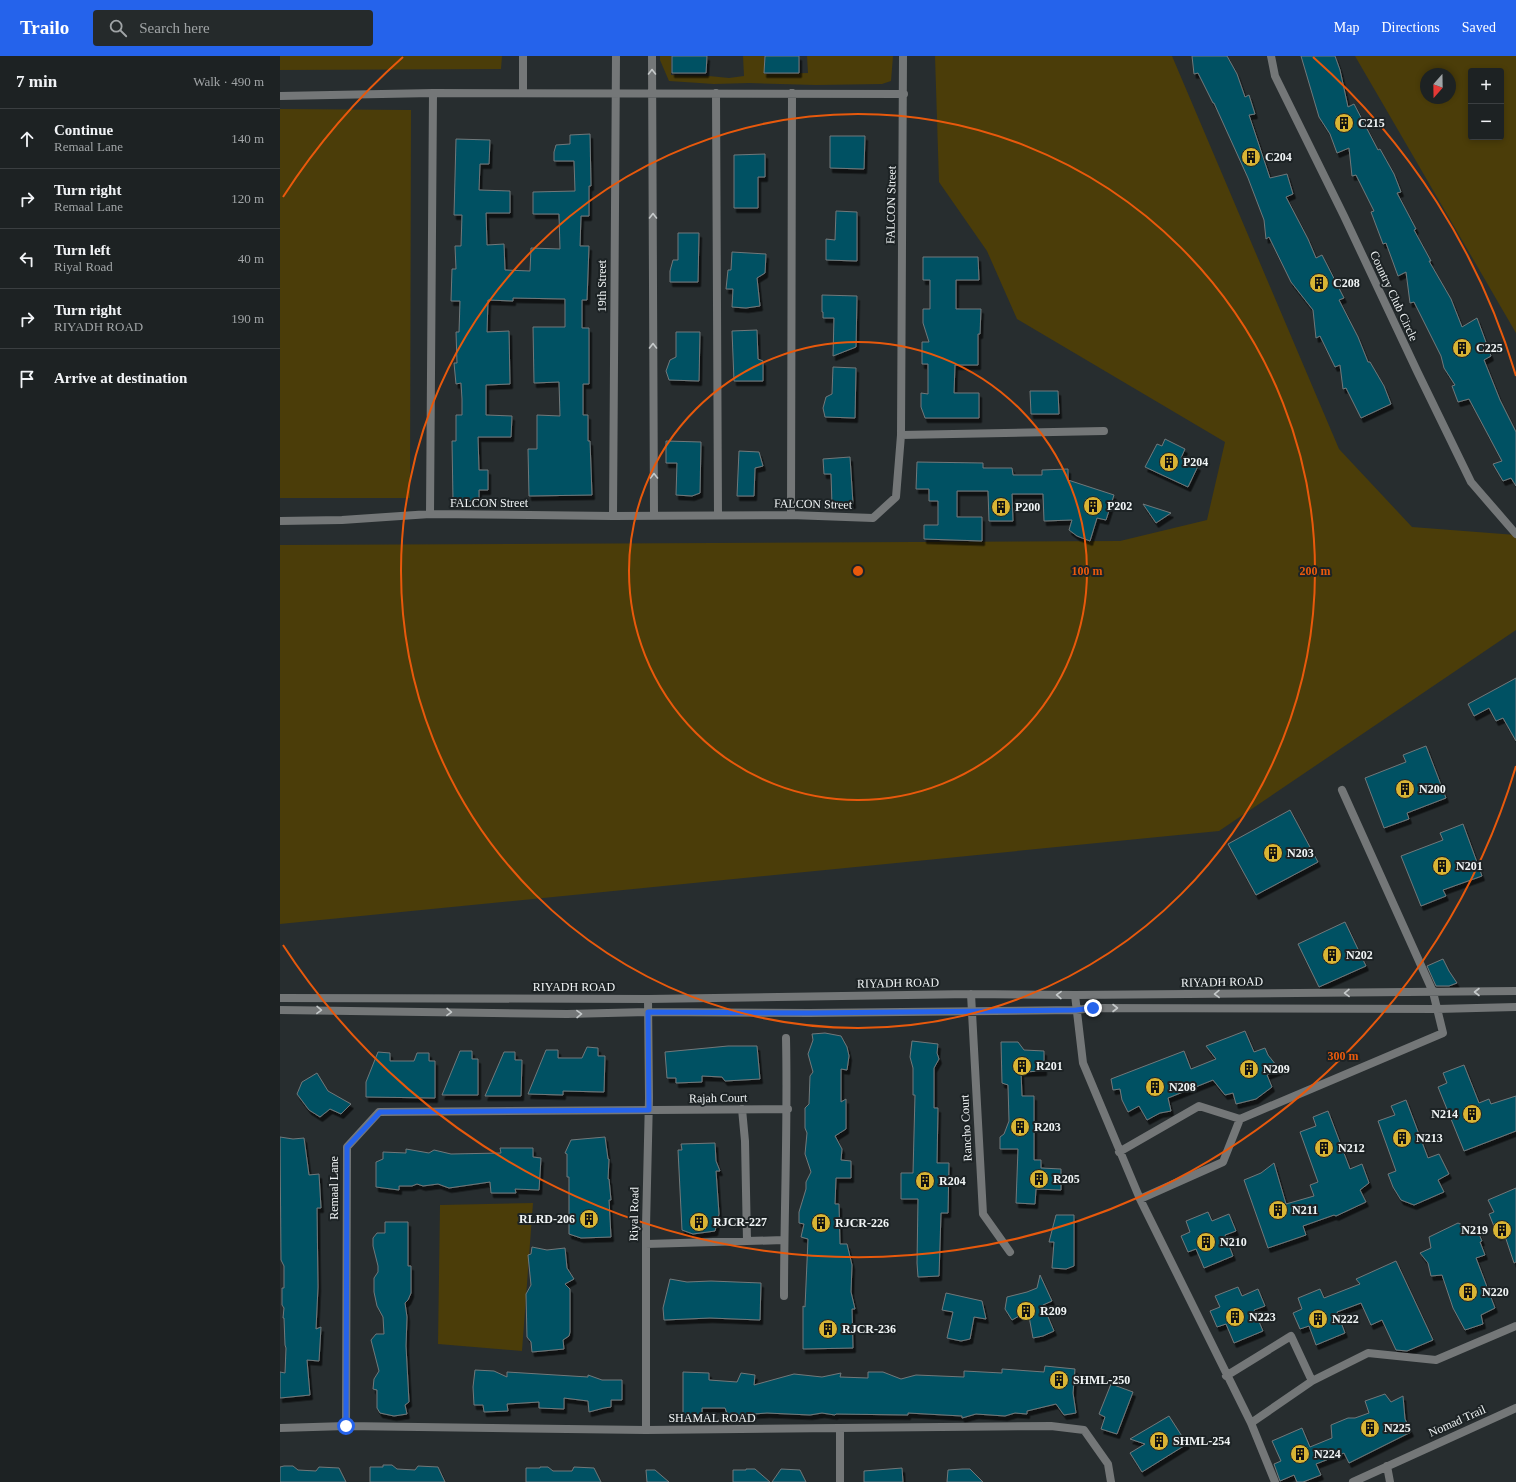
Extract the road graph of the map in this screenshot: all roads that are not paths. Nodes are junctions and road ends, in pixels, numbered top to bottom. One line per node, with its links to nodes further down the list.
1 (523, 56): 7 (street)
2 (616, 56): 8 (street, 19th Street)
3 (652, 56): 9 (street, one-way to 3)
4 (903, 56): 12 (street, FALCON Street)
5 (1271, 56): 22 (street, Country Club Circle)
6 (433, 93): 7 (street); 13 (street); 16 (street)
7 (523, 93): 8 (street)
8 (615, 93): 9 (street); 20 (street, 19th Street)
9 (652, 93): 10 (street); 17 (street, one-way to 9)
10 (716, 93): 11 (street); 18 (street)
11 (792, 93): 12 (street); 19 (street)
12 (904, 94): 15 (street, FALCON Street)
13 (280, 96)
14 (1104, 431): 15 (street)
15 (901, 435): 19 (street, FALCON Street)
16 (430, 514): 20 (street, FALCON Street); 21 (street, FALCON Street)
17 (654, 515): 18 (street, FALCON Street); 20 (street, FALCON Street)
18 (718, 515): 19 (street, FALCON Street)
19 (791, 515)
20 (613, 516)
21 (280, 521)
22 (1516, 534)
23 (1342, 790): 25 (street)
24 (1516, 991): 25 (street, RIYADH ROAD, one-way to 25)
25 (1433, 992): 27 (street, RIYADH ROAD, one-way to 27); 31 (street)
26 (971, 994): 27 (street, RIYADH ROAD, one-way to 26); 29 (street, RIYADH ROAD); 34 (street, Rancho Court)
27 (1075, 995): 33 (street)
28 (280, 998): 29 (street, RIYADH ROAD)
29 (648, 999): 35 (street, Riyal Road)
30 (1516, 1007): 31 (street)
31 (1437, 1009): 33 (street, one-way to 31); 40 (street)
32 (280, 1010): 35 (street, one-way to 35)
33 (1076, 1010): 34 (street); 41 (street)
34 (972, 1011): 35 (street); 46 (street, Rancho Court)
35 (648, 1012): 39 (street, Riyal Road)
36 (786, 1038): 38 (street)
37 (742, 1109): 38 (street, Rajah Court); 39 (street, Rajah Court); 44 (street)
38 (788, 1109): 43 (street)
39 (649, 1110): 45 (street, Riyal Road); 53 (street, Remaal Lane)
40 (1240, 1119): 41 (street); 42 (street)
41 (1120, 1152): 42 (street)
42 (1140, 1200): 49 (street)
43 (784, 1240): 44 (street); 47 (street)
44 (747, 1241): 45 (street)
45 (646, 1244): 56 (street, Riyal Road)
46 (1010, 1252)
47 (784, 1296)
48 (1516, 1326): 50 (street)
49 (1226, 1376): 50 (street); 52 (street)
50 (1312, 1381): 52 (street)
51 (1516, 1408): 57 (street, Nomad Trail)
52 (1251, 1423): 60 (street)
53 (346, 1426): 54 (street, SHAMAL ROAD); 56 (street, SHAMAL ROAD)
54 (280, 1428)
55 (840, 1429): 56 (street, SHAMAL ROAD); 58 (street); 59 (street, SHAMAL ROAD)
56 (646, 1430)
57 (1387, 1466): 61 (street, Nomad Trail); 62 (street)
58 (840, 1482)
59 (1111, 1482)
60 (1275, 1482)
61 (1353, 1482)
62 (1390, 1482)

